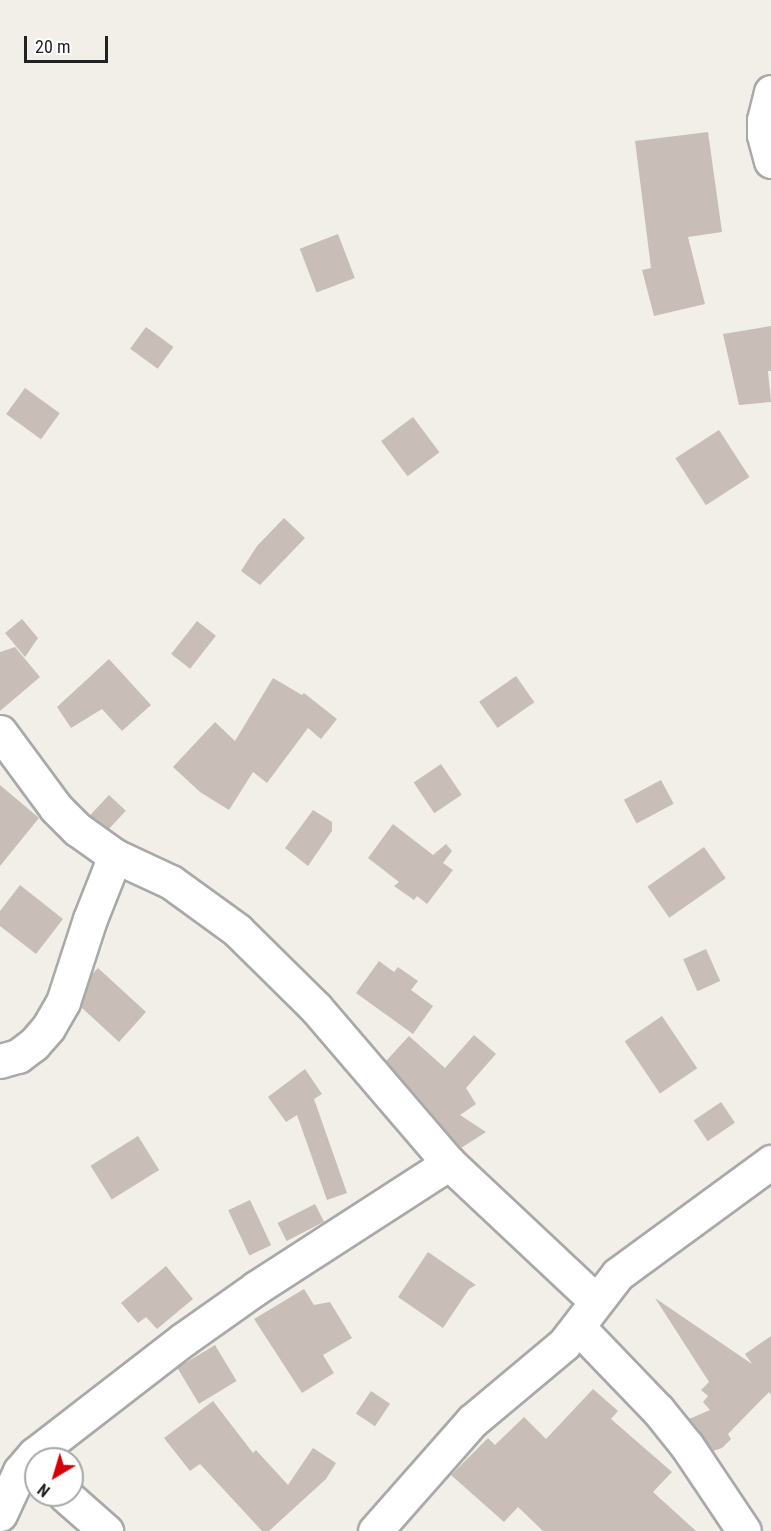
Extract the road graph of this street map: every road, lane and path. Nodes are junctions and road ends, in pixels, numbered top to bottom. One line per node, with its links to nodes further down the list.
1 (771, 92): 2 (street)
2 (771, 161)
3 (0, 732): 4 (street)
4 (115, 856): 5 (street); 7 (street)
5 (0, 1061)
6 (771, 1162): 8 (street)
7 (449, 1163): 8 (street); 9 (street)
8 (587, 1313): 14 (street); 15 (street)
9 (44, 1447)
10 (24, 1481): 12 (street)
11 (78, 1507): 13 (street)
12 (0, 1514)
13 (106, 1531)
14 (375, 1531)
15 (744, 1531)

